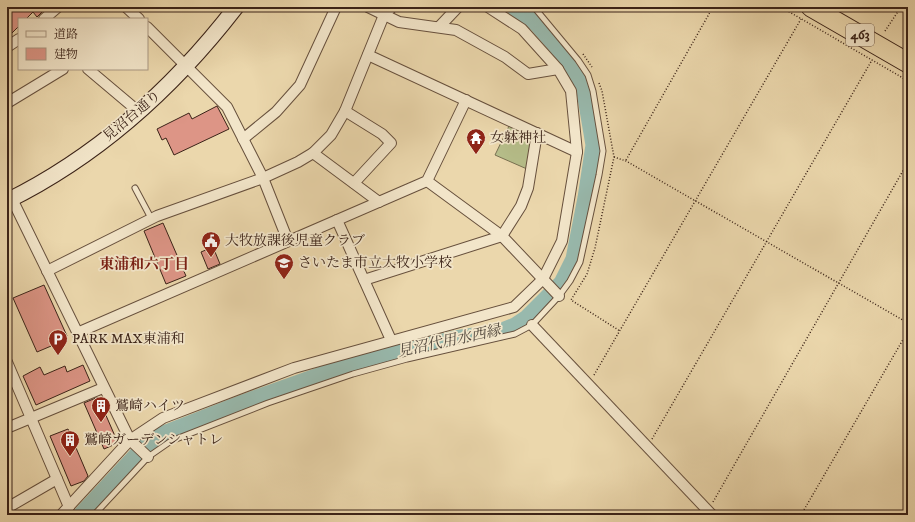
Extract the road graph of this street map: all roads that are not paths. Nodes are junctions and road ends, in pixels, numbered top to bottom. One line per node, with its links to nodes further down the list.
1 (58, 7): 12 (street)
2 (126, 7): 13 (street)
3 (236, 7): 20 (street, 見沼台通り)
4 (336, 7): 29 (street)
5 (368, 7): 11 (street)
6 (392, 7): 11 (street)
7 (458, 7): 14 (street)
8 (488, 7): 21 (street)
9 (534, 7): 45 (lane)
10 (806, 13): 19 (highway, 463)
11 (384, 15): 14 (street); 18 (street)
12 (45, 18)
13 (138, 18)
14 (439, 27): 21 (street)
15 (148, 28): 20 (street)
16 (18, 39): 17 (street)
17 (7, 47)
18 (368, 54): 24 (street); 27 (street)
19 (908, 63)
20 (186, 67): 26 (street, 見沼台通り); 29 (street)
21 (558, 69): 30 (street)
22 (62, 70): 25 (street)
23 (89, 70): 26 (street)
24 (466, 100): 28 (street); 33 (street)
25 (7, 103)
26 (139, 112): 36 (street, 見沼台通り)
27 (346, 112): 31 (street); 34 (street)
28 (537, 133): 30 (street); 40 (street)
29 (243, 139): 32 (street)
30 (577, 152): 43 (street)
31 (313, 153): 32 (street); 34 (street)
32 (262, 178): 38 (street); 41 (street)
33 (428, 181): 37 (street); 40 (street)
34 (354, 183): 37 (street)
35 (135, 188): 38 (lane)
36 (10, 200): 42 (street)
37 (379, 202): 39 (street)
38 (151, 218): 42 (street)
39 (337, 220): 41 (street); 44 (street)
40 (502, 236): 43 (street); 44 (street)
41 (288, 241): 47 (street)
42 (47, 271): 47 (street)
43 (543, 279): 45 (street); 48 (street)
44 (364, 280): 48 (street)
45 (559, 296): 46 (lane)
46 (532, 325): 54 (lane); 58 (street)
47 (77, 333): 50 (street)
48 (391, 340): 53 (street)
49 (7, 362): 51 (street)
50 (103, 388): 51 (street); 53 (street)
51 (31, 417): 52 (street); 55 (street)
52 (7, 428)
53 (133, 443): 54 (street); 57 (street)
54 (148, 457): 60 (lane)
55 (57, 479): 56 (street); 57 (street)
56 (7, 508)
57 (69, 508): 59 (street)
58 (710, 513)
59 (61, 515)
60 (94, 515)

